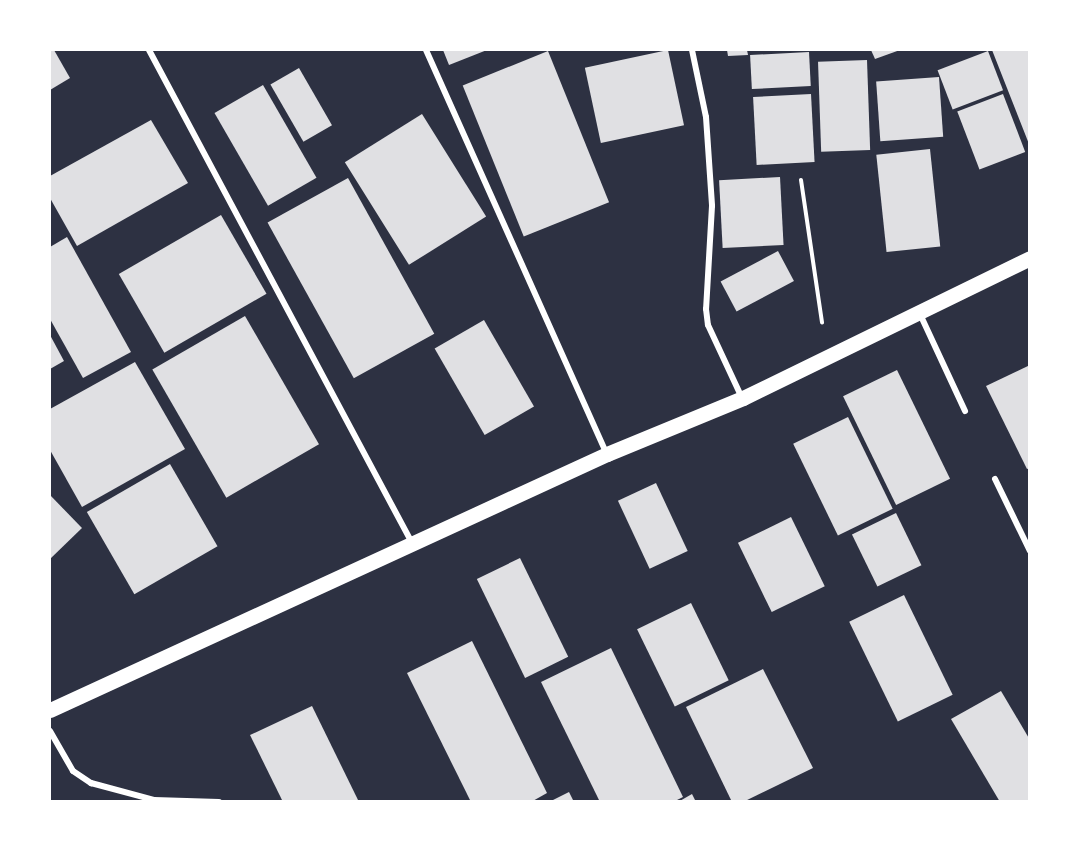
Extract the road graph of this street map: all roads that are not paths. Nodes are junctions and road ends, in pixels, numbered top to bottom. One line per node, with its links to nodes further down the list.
1 (149, 50): 10 (street)
2 (426, 50): 8 (street)
3 (692, 50): 6 (street)
4 (1029, 258): 5 (main road)
5 (919, 314): 6 (main road); 7 (street)
6 (742, 398): 8 (main road)
7 (965, 411)
8 (607, 454): 10 (main road)
9 (995, 479): 11 (street)
10 (412, 544): 12 (main road)
11 (1029, 551)
12 (50, 710)
13 (50, 731): 14 (street)
14 (219, 801)

